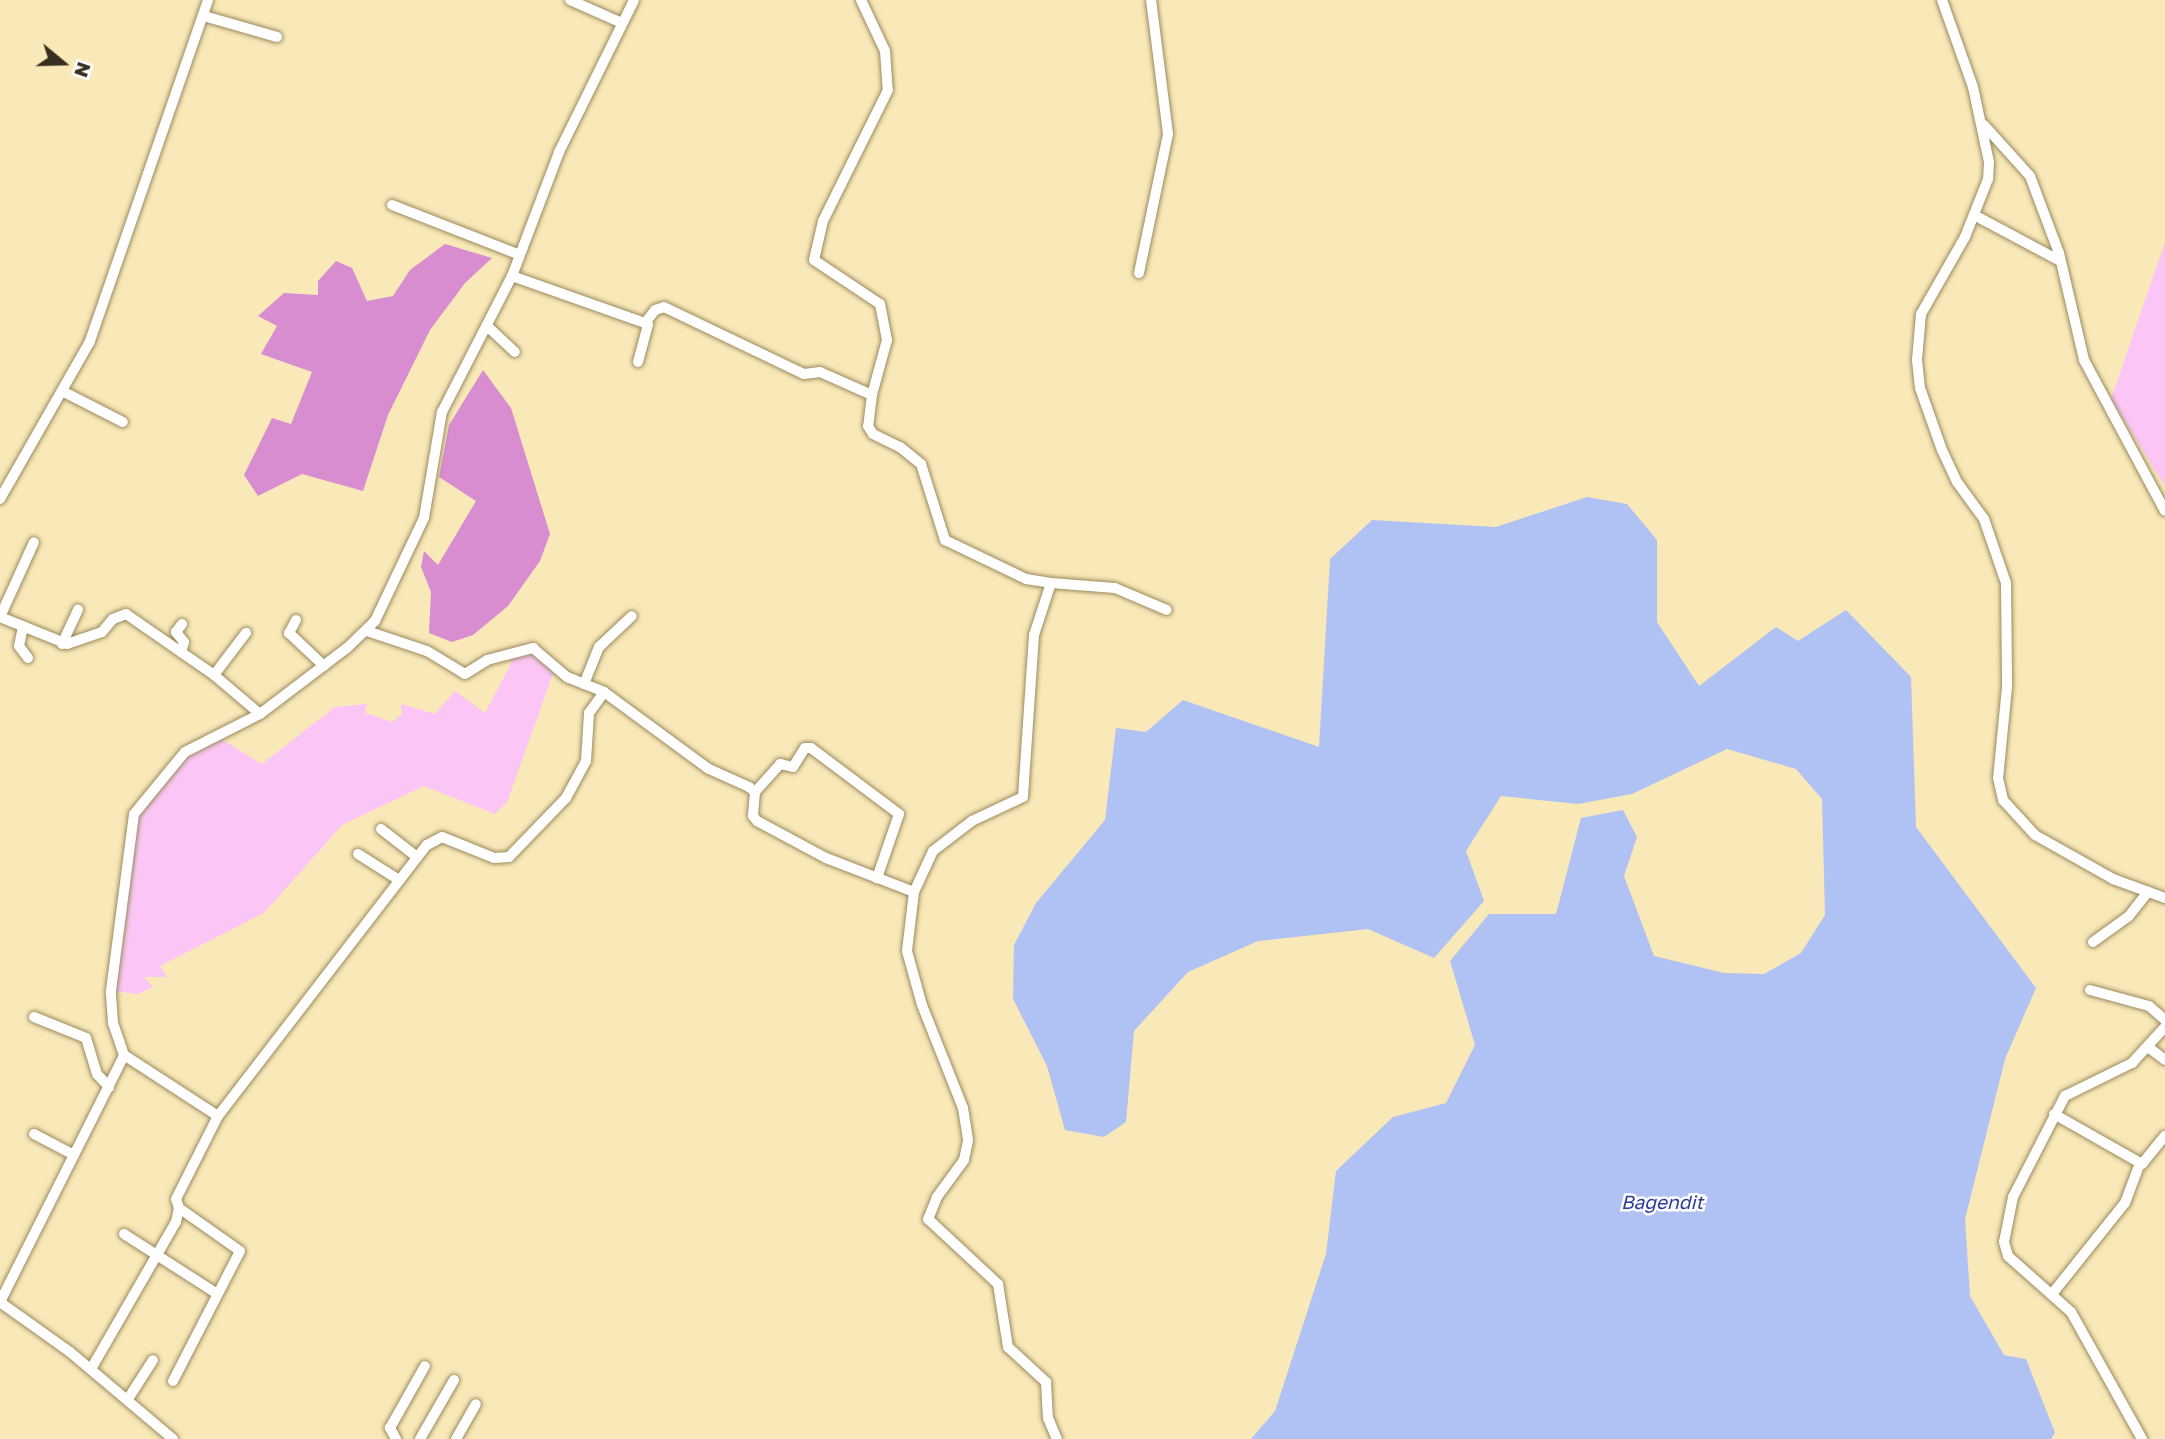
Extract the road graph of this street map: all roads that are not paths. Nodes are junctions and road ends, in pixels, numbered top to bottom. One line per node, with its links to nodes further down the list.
1 (208, 0): 7 (street)
2 (570, 0): 8 (street)
3 (634, 0): 8 (street)
4 (861, 0): 24 (street)
5 (1151, 0): 17 (street)
6 (1941, 0): 10 (street)
7 (204, 16): 9 (street); 23 (street)
8 (622, 23): 15 (street)
9 (277, 37)
10 (1982, 123): 11 (street); 12 (street)
11 (1999, 141): 12 (street); 16 (street)
12 (1988, 151): 14 (street)
13 (392, 205): 15 (street)
14 (1975, 211): 16 (street); 54 (street)
15 (520, 255): 18 (street)
16 (2060, 261): 27 (street)
17 (1139, 273)
18 (513, 275): 19 (street); 20 (street)
19 (643, 323): 22 (street); 24 (street)
20 (487, 326): 21 (street); 37 (street)
21 (515, 352)
22 (638, 362)
23 (64, 392): 25 (street); 26 (street)
24 (872, 395): 29 (street)
25 (123, 422)
26 (0, 499)
27 (2165, 511)
28 (34, 542): 33 (street)
29 (1051, 583): 31 (street); 53 (street)
30 (78, 609): 39 (street)
31 (1167, 610)
32 (632, 616): 44 (street)
33 (0, 617): 36 (street)
34 (296, 620): 42 (street)
35 (182, 624): 40 (street)
36 (23, 627): 39 (street); 41 (street)
37 (367, 631): 42 (street); 44 (street)
38 (246, 633): 43 (street)
39 (62, 644): 40 (street)
40 (181, 652): 43 (street)
41 (28, 658)
42 (324, 666): 46 (street)
43 (214, 675): 46 (street)
44 (584, 684): 45 (street)
45 (604, 692): 47 (street); 50 (street)
46 (260, 714): 62 (street)
47 (755, 792): 51 (street); 51 (street)
48 (381, 829): 50 (street)
49 (358, 854): 52 (street)
50 (418, 857): 52 (street)
51 (877, 878): 53 (street)
52 (399, 880): 66 (street)
53 (914, 892): 87 (street)
54 (2148, 892): 55 (street); 56 (street)
55 (2165, 898)
56 (2093, 942)
57 (2090, 990): 59 (street)
58 (34, 1017): 64 (street)
59 (2165, 1020)
60 (2165, 1027): 61 (street)
61 (2148, 1047): 63 (street); 65 (street)
62 (124, 1055): 64 (street); 66 (street)
63 (2165, 1060)
64 (109, 1087): 69 (street)
65 (2054, 1114): 70 (street); 75 (street)
66 (218, 1116): 71 (street)
67 (34, 1134): 69 (street)
68 (2165, 1136): 70 (street)
69 (74, 1155): 78 (street)
70 (2140, 1163): 75 (street)
71 (179, 1208): 73 (street); 74 (street)
72 (124, 1234): 73 (street)
73 (156, 1254): 74 (street); 78 (street)
74 (216, 1293): 80 (street)
75 (2052, 1294): 88 (street)
76 (153, 1360): 81 (street)
77 (425, 1366): 84 (street)
78 (90, 1369): 81 (street)
79 (454, 1380): 85 (street)
80 (173, 1381)
81 (128, 1399): 83 (street)
82 (476, 1404): 86 (street)
83 (173, 1439)
84 (396, 1439)
85 (420, 1439)
86 (456, 1439)
87 (1057, 1439)
88 (2142, 1439)

